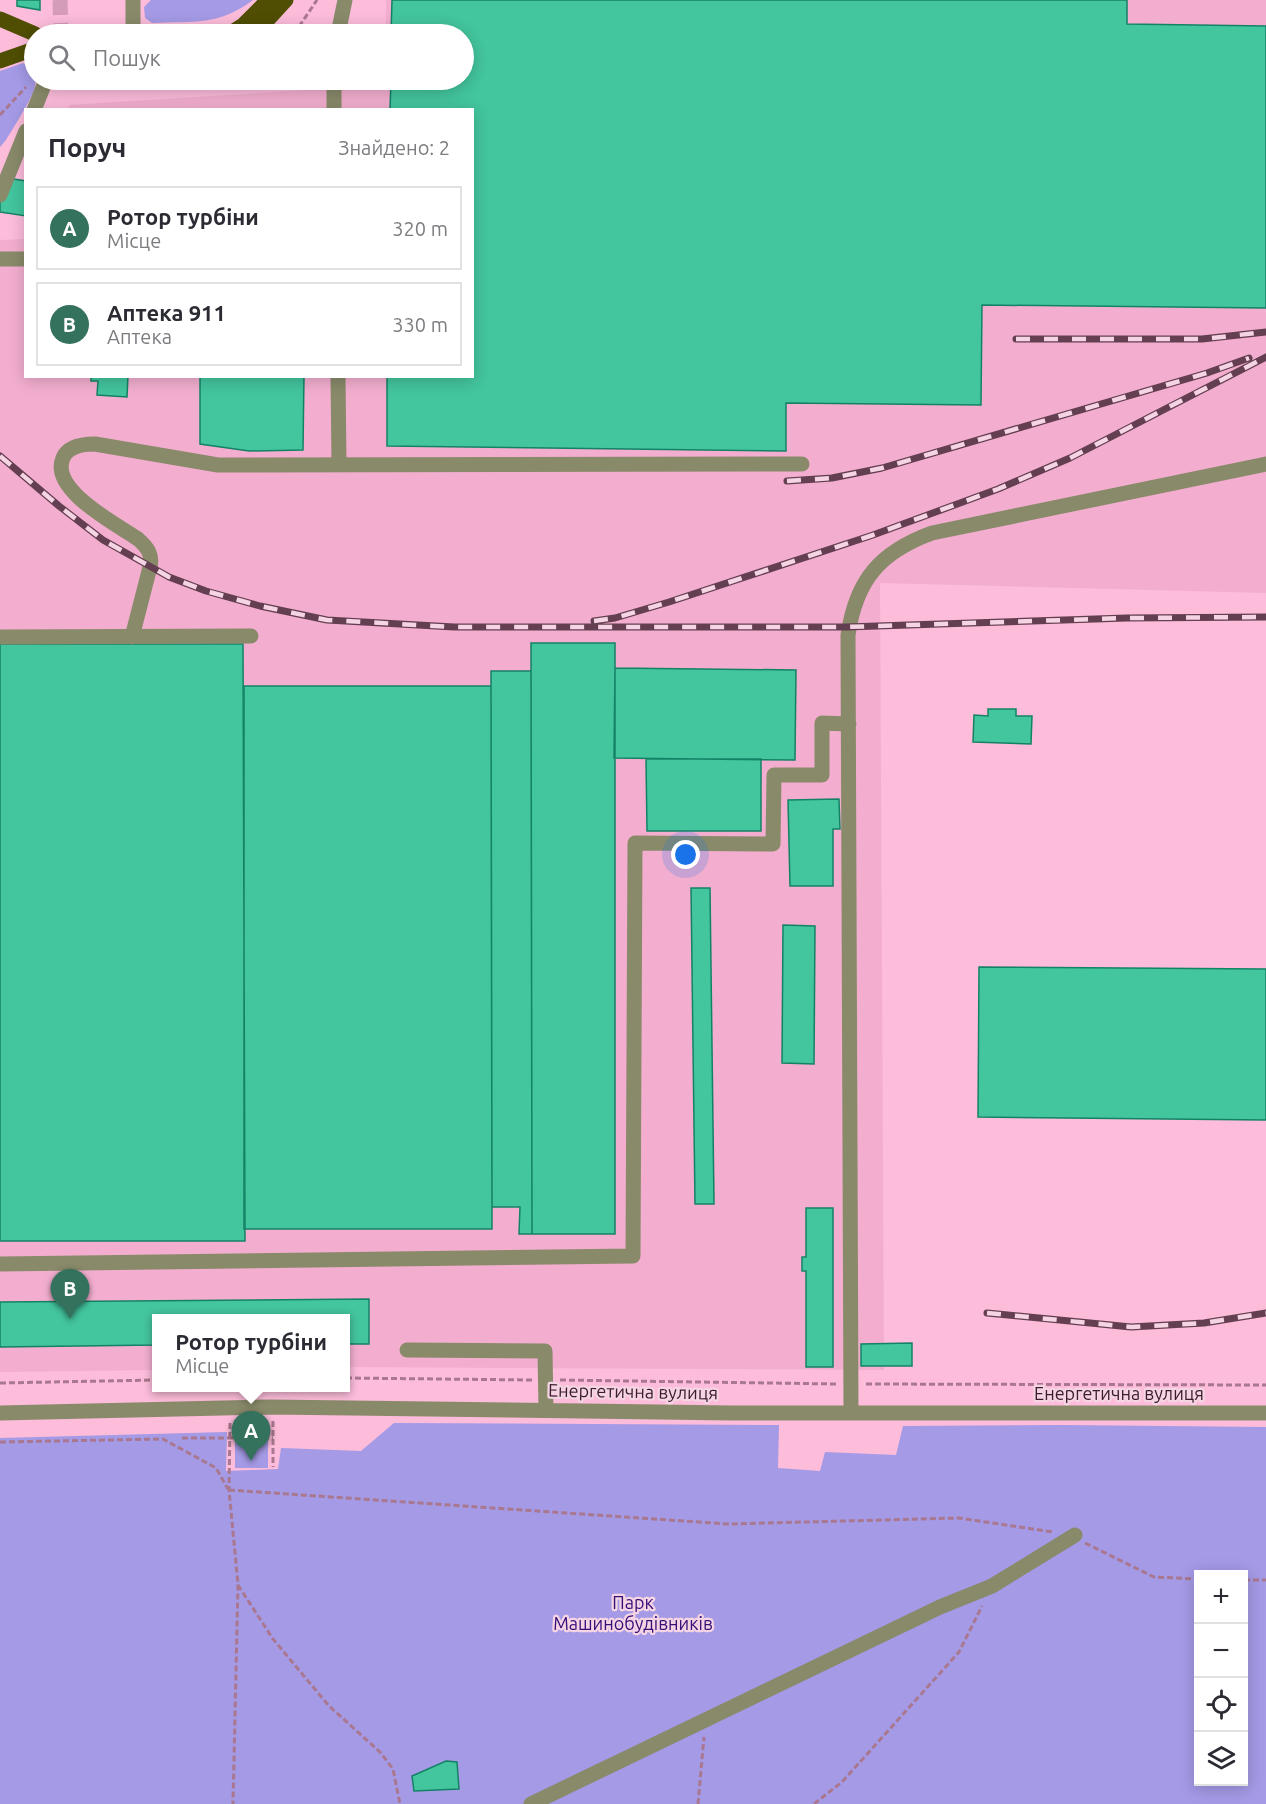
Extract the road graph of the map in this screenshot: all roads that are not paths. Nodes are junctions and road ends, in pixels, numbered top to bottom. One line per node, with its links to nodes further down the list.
1 (134, 0): 6 (street)
2 (268, 0): 7 (main road)
3 (286, 0): 8 (main road)
4 (345, 0): 9 (street)
5 (0, 19): 10 (main road)
6 (133, 24)
7 (244, 24)
8 (264, 24)
9 (340, 24)
10 (24, 29)
11 (24, 53): 12 (main road)
12 (0, 61)
13 (42, 90): 15 (street)
14 (334, 90): 16 (street)
15 (35, 108)
16 (334, 108)
17 (24, 136): 18 (street)
18 (0, 195)
19 (0, 259): 20 (street)
20 (24, 259)
21 (338, 378): 22 (street)
22 (339, 464): 23 (street); 27 (street)
23 (802, 464)
24 (1266, 464): 28 (street)
25 (251, 636): 27 (street)
26 (0, 637): 27 (street)
27 (132, 637)
28 (849, 724): 29 (street); 32 (street)
29 (0, 1264)
30 (407, 1350): 31 (street)
31 (546, 1410): 32 (street, Енергетична вулиця); 33 (street, Енергетична вулиця)
32 (851, 1412): 34 (street, Енергетична вулиця)
33 (0, 1413)
34 (1266, 1413)
35 (1079, 1539): 36 (street)
36 (531, 1804)

